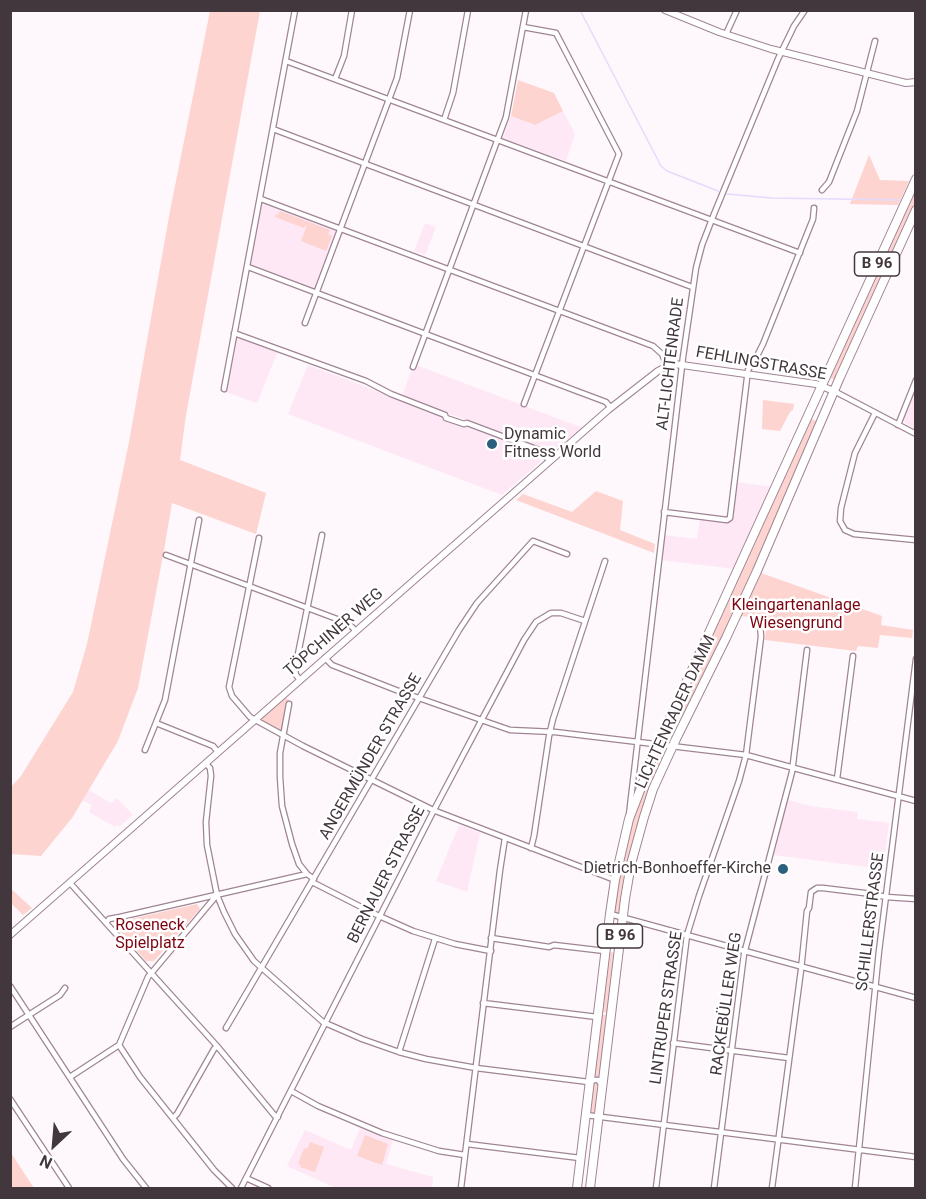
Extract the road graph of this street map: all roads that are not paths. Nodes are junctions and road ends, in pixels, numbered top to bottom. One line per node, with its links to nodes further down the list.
1 (295, 10): 13 (street)
2 (352, 10): 15 (street)
3 (410, 10): 19 (street)
4 (468, 10): 20 (street)
5 (526, 10): 9 (street)
6 (665, 10): 10 (street)
7 (737, 10): 10 (street)
8 (805, 10): 12 (street, ALT-LICHTENRADE)
9 (523, 27): 22 (street); 25 (street)
10 (726, 34): 12 (street)
11 (875, 42): 14 (street)
12 (781, 52): 14 (street); 31 (street, ALT-LICHTENRADE)
13 (286, 61): 15 (street); 21 (street)
14 (867, 72): 17 (street); 26 (street)
15 (336, 79): 19 (street)
16 (915, 82): 17 (street)
17 (906, 83): 18 (street)
18 (915, 89)
19 (390, 99): 20 (street); 23 (street)
20 (444, 120): 22 (street)
21 (273, 129): 23 (street); 27 (street)
22 (498, 140): 25 (street); 28 (street)
23 (365, 164): 28 (street); 32 (street)
24 (915, 179): 39 (main road, LICHTENRADER DAMM / B 96)
25 (609, 182): 31 (street); 33 (street)
26 (822, 190)
27 (261, 199): 32 (street); 35 (street)
28 (474, 204): 33 (street); 36 (street)
29 (814, 208): 34 (street)
30 (915, 210): 42 (main road, LICHTENRADER DAMM / B 96)
31 (711, 220): 34 (street); 37 (street, ALT-LICHTENRADE)
32 (341, 229): 36 (street); 38 (street)
33 (585, 246): 37 (street); 40 (street)
34 (800, 253): 48 (street)
35 (248, 267): 38 (street); 43 (street)
36 (449, 269): 40 (street); 44 (street)
37 (692, 287): 45 (street, ALT-LICHTENRADE)
38 (316, 293): 41 (street); 44 (street)
39 (860, 302): 42 (main road); 51 (main road, LICHTENRADER DAMM / B 96)
40 (560, 311): 46 (street); 49 (street)
41 (305, 323)
42 (864, 326): 53 (main road, LICHTENRADER DAMM / B 96)
43 (234, 333): 52 (street); 61 (street)
44 (425, 334): 47 (street); 49 (street)
45 (682, 365): 46 (street); 48 (street, FEHLINGSTRASSE); 62 (street, ALT-LICHTENRADE)
46 (667, 366): 55 (street, TÖPCHINER WEG)
47 (413, 367)
48 (747, 374): 51 (street, FEHLINGSTRASSE); 62 (street)
49 (536, 375): 54 (street); 55 (street)
50 (915, 380): 59 (street)
51 (822, 385): 53 (street, FEHLINGSTRASSE); 57 (main road, LICHTENRADER DAMM / B 96)
52 (224, 388)
53 (834, 391): 56 (street); 58 (main road, LICHTENRADER DAMM / B 96)
54 (524, 404)
55 (611, 408): 61 (street, TÖPCHINER WEG)
56 (875, 413): 59 (street); 66 (street)
57 (808, 415): 58 (main road); 83 (main road, LICHTENRADER DAMM / B 96)
58 (822, 421): 84 (main road, LICHTENRADER DAMM / B 96)
59 (898, 425): 60 (street)
60 (915, 434)
61 (550, 461): 75 (street, TÖPCHINER WEG)
62 (664, 512): 90 (street, ALT-LICHTENRADE)
63 (199, 520): 70 (street)
64 (322, 535): 72 (street)
65 (259, 538): 71 (street)
66 (915, 540)
67 (567, 554): 81 (street, ANGERMÜNDER STRASSE)
68 (166, 555): 70 (street)
69 (606, 561): 73 (street)
70 (191, 565): 71 (street); 87 (street)
71 (249, 587): 72 (street); 85 (street)
72 (307, 608): 75 (street); 80 (street)
73 (585, 621): 86 (street, BERNAUER STRASSE); 88 (street)
74 (760, 624): 95 (street, LINTRUPER STRASSE)
75 (356, 631): 78 (street, TÖPCHINER WEG)
76 (807, 650): 97 (street, RACKEBÜLLER WEG)
77 (853, 656): 98 (street)
78 (325, 658): 80 (street, TÖPCHINER WEG); 81 (street)
79 (915, 659): 100 (street, SCHILLERSTRASSE)
80 (300, 680): 85 (street, TÖPCHINER WEG)
81 (419, 699): 86 (street); 99 (street, ANGERMÜNDER STRASSE)
82 (290, 704): 89 (street)
83 (673, 713): 84 (main road); 91 (main road, LICHTENRADER DAMM / B 96)
84 (685, 719): 92 (main road, LICHTENRADER DAMM / B 96)
85 (254, 720): 89 (street); 94 (street, TÖPCHINER WEG)
86 (481, 720): 88 (street); 102 (street, BERNAUER STRASSE)
87 (156, 723): 93 (street); 94 (street)
88 (550, 732): 90 (street); 105 (street)
89 (283, 736): 99 (street); 106 (street)
90 (637, 741): 91 (street); 103 (street, LICHTENRADER DAMM)
91 (658, 744): 92 (street); 103 (main road, LICHTENRADER DAMM / B 96)
92 (673, 746): 95 (street); 115 (main road, LICHTENRADER DAMM / B 96)
93 (145, 750)
94 (218, 752): 96 (street, TÖPCHINER WEG)
95 (746, 755): 97 (street); 118 (street, LINTRUPER STRASSE)
96 (206, 764): 109 (street, TÖPCHINER WEG); 110 (street)
97 (793, 767): 98 (street); 123 (street, RACKEBÜLLER WEG)
98 (837, 779): 100 (street)
99 (372, 780): 102 (street); 107 (street, ANGERMÜNDER STRASSE)
100 (898, 796): 101 (street); 111 (street, SCHILLERSTRASSE)
101 (915, 801)
102 (433, 810): 104 (street); 114 (street, BERNAUER STRASSE)
103 (629, 819): 108 (main road, LICHTENRADER DAMM / B 96)
104 (505, 838): 105 (street); 119 (street)
105 (531, 848): 108 (street)
106 (307, 874): 107 (street); 110 (street)
107 (313, 880): 114 (street); 125 (street, ANGERMÜNDER STRASSE)
108 (615, 880): 113 (main road, LICHTENRADER DAMM / B 96)
109 (70, 883): 116 (street); 117 (street, TÖPCHINER WEG)
110 (217, 895): 116 (street); 125 (street); 126 (street)
111 (886, 897): 112 (street); 124 (street); 128 (street, SCHILLERSTRASSE)
112 (915, 899)
113 (610, 914): 115 (street); 122 (main road, LICHTENRADER DAMM / B 96)
114 (380, 916): 120 (street); 134 (street, BERNAUER STRASSE)
115 (622, 917): 118 (street); 146 (main road, LICHTENRADER DAMM / B 96)
116 (106, 923): 126 (street)
117 (10, 935)
118 (687, 935): 123 (street); 137 (street, LINTRUPER STRASSE)
119 (491, 938): 121 (street); 122 (street)
120 (435, 939): 121 (street); 141 (street)
121 (491, 951): 131 (street)
122 (605, 951): 133 (main road, LICHTENRADER DAMM / B 96)
123 (744, 951): 124 (street); 140 (street, RACKEBÜLLER WEG)
124 (801, 967): 128 (street); 142 (street)
125 (261, 969): 134 (street); 136 (street, ANGERMÜNDER STRASSE)
126 (151, 973): 138 (street); 139 (street)
127 (10, 986): 132 (street)
128 (875, 987): 130 (street); 157 (street, SCHILLERSTRASSE)
129 (65, 988): 132 (street)
130 (915, 998)
131 (483, 1003): 133 (street); 143 (street)
132 (29, 1015): 135 (street); 144 (street)
133 (597, 1017): 145 (main road, LICHTENRADER DAMM / B 96)
134 (325, 1023): 141 (street); 147 (street, BERNAUER STRASSE)
135 (10, 1028)
136 (226, 1028)
137 (673, 1043): 140 (street); 153 (street, LINTRUPER STRASSE)
138 (119, 1045): 144 (street); 152 (street)
139 (217, 1046): 151 (street); 152 (street)
140 (731, 1051): 142 (street); 154 (street, RACKEBÜLLER WEG)
141 (399, 1052): 143 (street)
142 (789, 1058): 155 (street)
143 (476, 1068): 145 (street); 156 (street)
144 (70, 1077): 163 (street)
145 (589, 1082): 146 (street); 149 (main road, LICHTENRADER DAMM / B 96)
146 (602, 1084): 150 (main road, LICHTENRADER DAMM / B 96)
147 (291, 1091): 151 (street, BERNAUER STRASSE); 158 (street)
148 (10, 1099): 162 (street)
149 (586, 1114): 150 (street); 160 (main road, LICHTENRADER DAMM / B 96)
150 (599, 1116): 153 (street); 169 (main road, LICHTENRADER DAMM / B 96)
151 (278, 1117): 161 (street, BERNAUER STRASSE)
152 (173, 1118): 164 (street)
153 (664, 1125): 154 (street); 170 (street, LINTRUPER STRASSE)
154 (722, 1132): 155 (street); 171 (street, RACKEBÜLLER WEG)
155 (779, 1139): 157 (street); 172 (street)
156 (467, 1144): 158 (street); 160 (street)
157 (859, 1150): 159 (street); 173 (street, SCHILLERSTRASSE)
158 (465, 1155): 167 (street)
159 (915, 1157)
160 (580, 1158): 168 (main road, LICHTENRADER DAMM / B 96)
161 (246, 1178): 165 (street, BERNAUER STRASSE); 166 (street)
162 (69, 1188)
163 (146, 1188)
164 (231, 1188)
165 (241, 1188)
166 (268, 1188)
167 (461, 1188)
168 (577, 1188)
169 (590, 1188)
170 (656, 1188)
171 (714, 1188)
172 (772, 1188)
173 (855, 1188)

